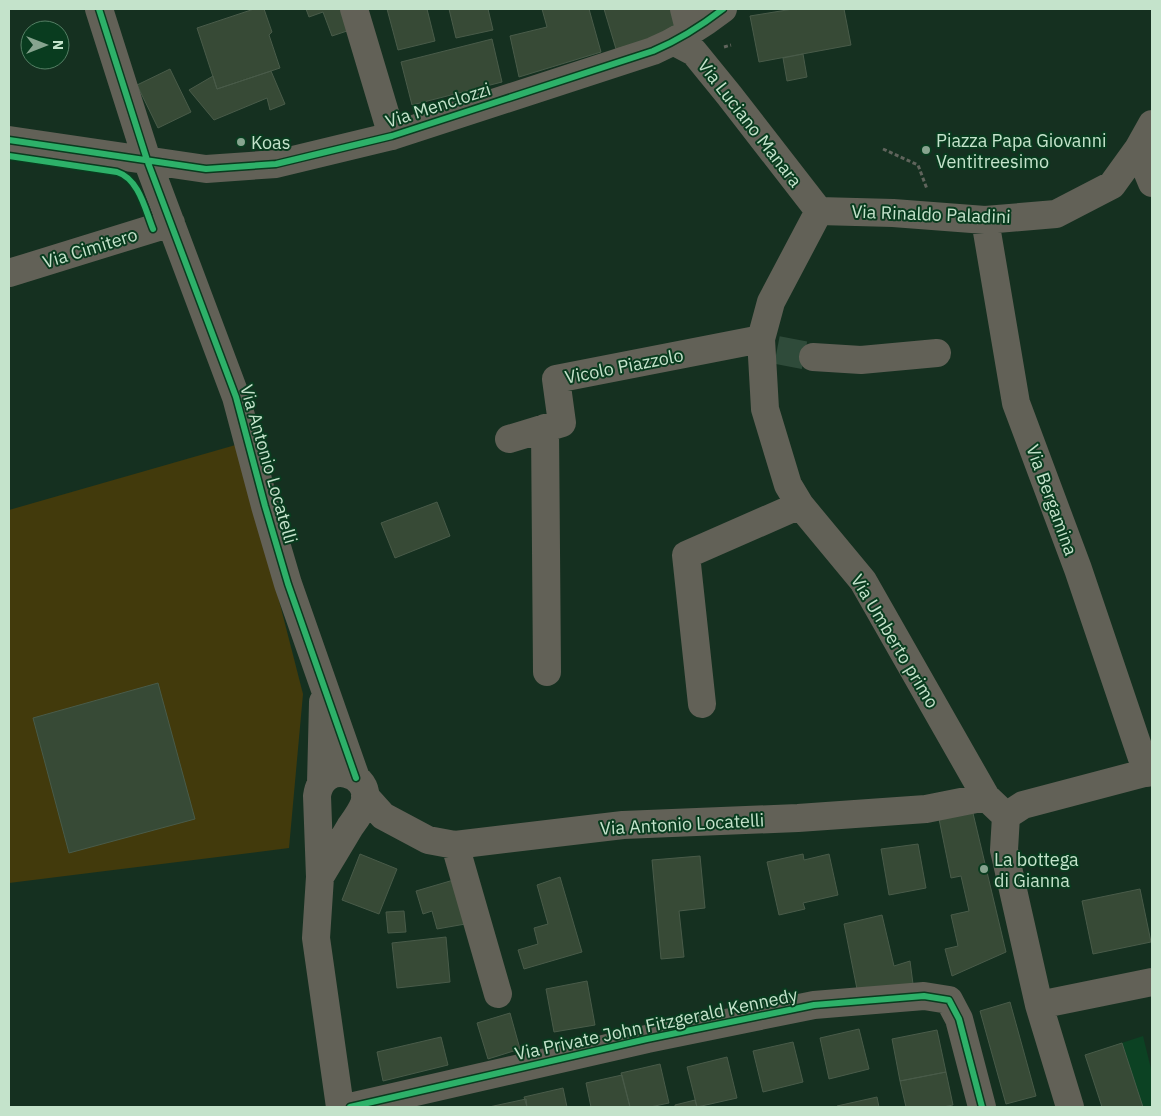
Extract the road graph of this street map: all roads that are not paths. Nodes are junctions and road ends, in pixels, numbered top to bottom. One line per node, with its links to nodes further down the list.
1 (99, 9): 9 (street, Via Antonio Locatelli)
2 (354, 9): 6 (street)
3 (723, 9): 4 (street, Via Menclozzi)
4 (683, 28): 6 (street, Via Menclozzi); 11 (street, Via Luciano Manara)
5 (1152, 124): 8 (street, Via Rinaldo Paladini)
6 (392, 136): 9 (street, Via Menclozzi)
7 (9, 140): 9 (street, Via Menclozzi)
8 (1138, 149): 10 (street); 12 (street, Via Rinaldo Paladini)
9 (147, 160): 13 (street, Via Antonio Locatelli)
10 (1152, 183)
11 (819, 212): 12 (street, Via Rinaldo Paladini); 15 (street, Via Umberto primo)
12 (985, 220): 24 (street, Via Bergamina)
13 (171, 223): 14 (street, Via Cimitero); 22 (street, Via Antonio Locatelli)
14 (9, 273)
15 (766, 346): 18 (street, Vicolo Piazzolo); 20 (street, Via Umberto primo)
16 (937, 353): 17 (street)
17 (813, 357)
18 (545, 428): 19 (street, Vicolo Piazzolo); 21 (street)
19 (509, 439)
20 (800, 505): 23 (street); 27 (street, Via Umberto primo)
21 (547, 672)
22 (324, 686): 25 (street, Via Antonio Locatelli); 26 (street, Via Antonio Locatelli)
23 (702, 704)
24 (1150, 772): 28 (street)
25 (321, 784): 26 (street); 30 (street, Via Antonio Locatelli)
26 (359, 797): 29 (street, Via Antonio Locatelli); 30 (street)
27 (986, 797): 28 (street); 29 (street, Via Antonio Locatelli)
28 (1006, 816): 33 (street)
29 (455, 845): 32 (street)
30 (320, 877): 34 (street, Via Antonio Locatelli)
31 (1152, 982): 33 (street)
32 (498, 994)
33 (1039, 1006): 37 (street)
34 (340, 1107)
35 (350, 1107): 36 (street, Via Private John Fitzgerald Kennedy)
36 (982, 1107)
37 (1070, 1107)

